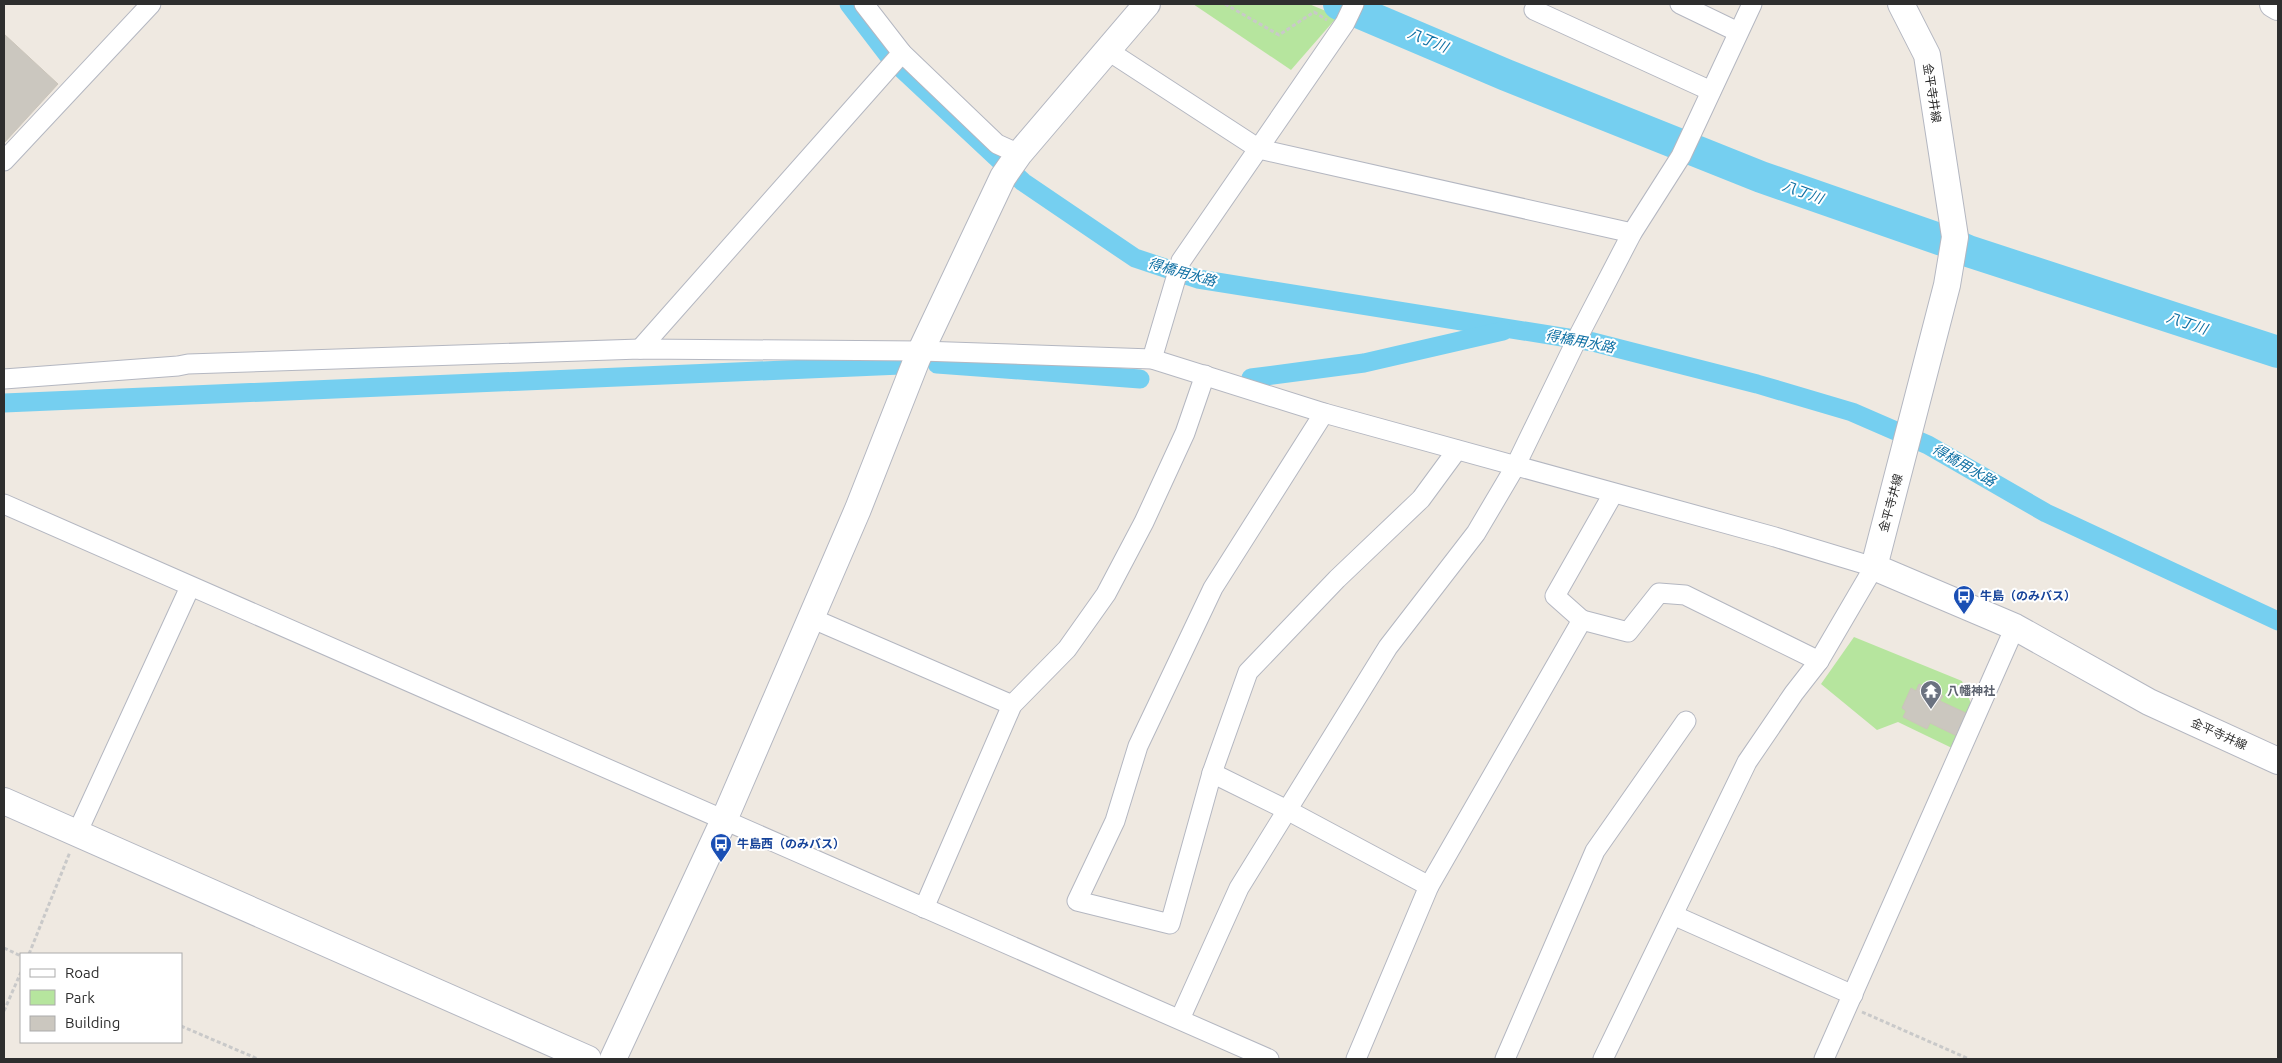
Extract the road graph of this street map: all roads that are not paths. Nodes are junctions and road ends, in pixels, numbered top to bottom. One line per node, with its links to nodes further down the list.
1 (150, 4): 16 (street)
2 (864, 4): 13 (street)
3 (1147, 4): 12 (street)
4 (1354, 4): 15 (street)
5 (1537, 4): 14 (street)
6 (1680, 4): 11 (street)
7 (1752, 4): 11 (street)
8 (2273, 4): 10 (street)
9 (1905, 6): 29 (street, 金平寺井線)
10 (2278, 8)
11 (1738, 32): 14 (street)
12 (1108, 50): 15 (street); 17 (street)
13 (902, 53): 17 (street); 19 (street)
14 (1711, 91): 18 (street)
15 (1259, 149): 18 (street); 20 (street)
16 (4, 161)
17 (1012, 165): 21 (street)
18 (1632, 233): 26 (street)
19 (640, 349): 21 (street); 23 (street)
20 (1152, 359): 21 (street); 22 (street)
21 (916, 362): 31 (street)
22 (1205, 375): 24 (street); 35 (street)
23 (4, 379)
24 (1324, 413): 25 (street); 38 (street)
25 (1458, 450): 26 (street); 38 (street)
26 (1515, 467): 27 (street); 40 (street)
27 (1613, 494): 29 (street); 32 (street)
28 (4, 504): 30 (street)
29 (1874, 567): 33 (street, 金平寺井線); 34 (street)
30 (190, 586): 41 (street); 42 (street)
31 (810, 618): 35 (street); 41 (street)
32 (1582, 620): 34 (street); 43 (street)
33 (2015, 627): 37 (street, 金平寺井線); 46 (street)
34 (1819, 661): 45 (street)
35 (1012, 705): 44 (street)
36 (1686, 721): 52 (street)
37 (2278, 761)
38 (1212, 773): 40 (street)
39 (4, 801): 42 (street)
40 (1287, 810): 43 (street); 47 (street)
41 (724, 820): 44 (street); 49 (street)
42 (77, 833): 48 (street)
43 (1429, 886): 51 (street)
44 (924, 908): 47 (street)
45 (1673, 915): 46 (street); 53 (street)
46 (1851, 1001): 54 (street)
47 (1180, 1019): 50 (street)
48 (588, 1059)
49 (613, 1059)
50 (1269, 1059)
51 (1356, 1059)
52 (1505, 1059)
53 (1603, 1059)
54 (1824, 1059)

